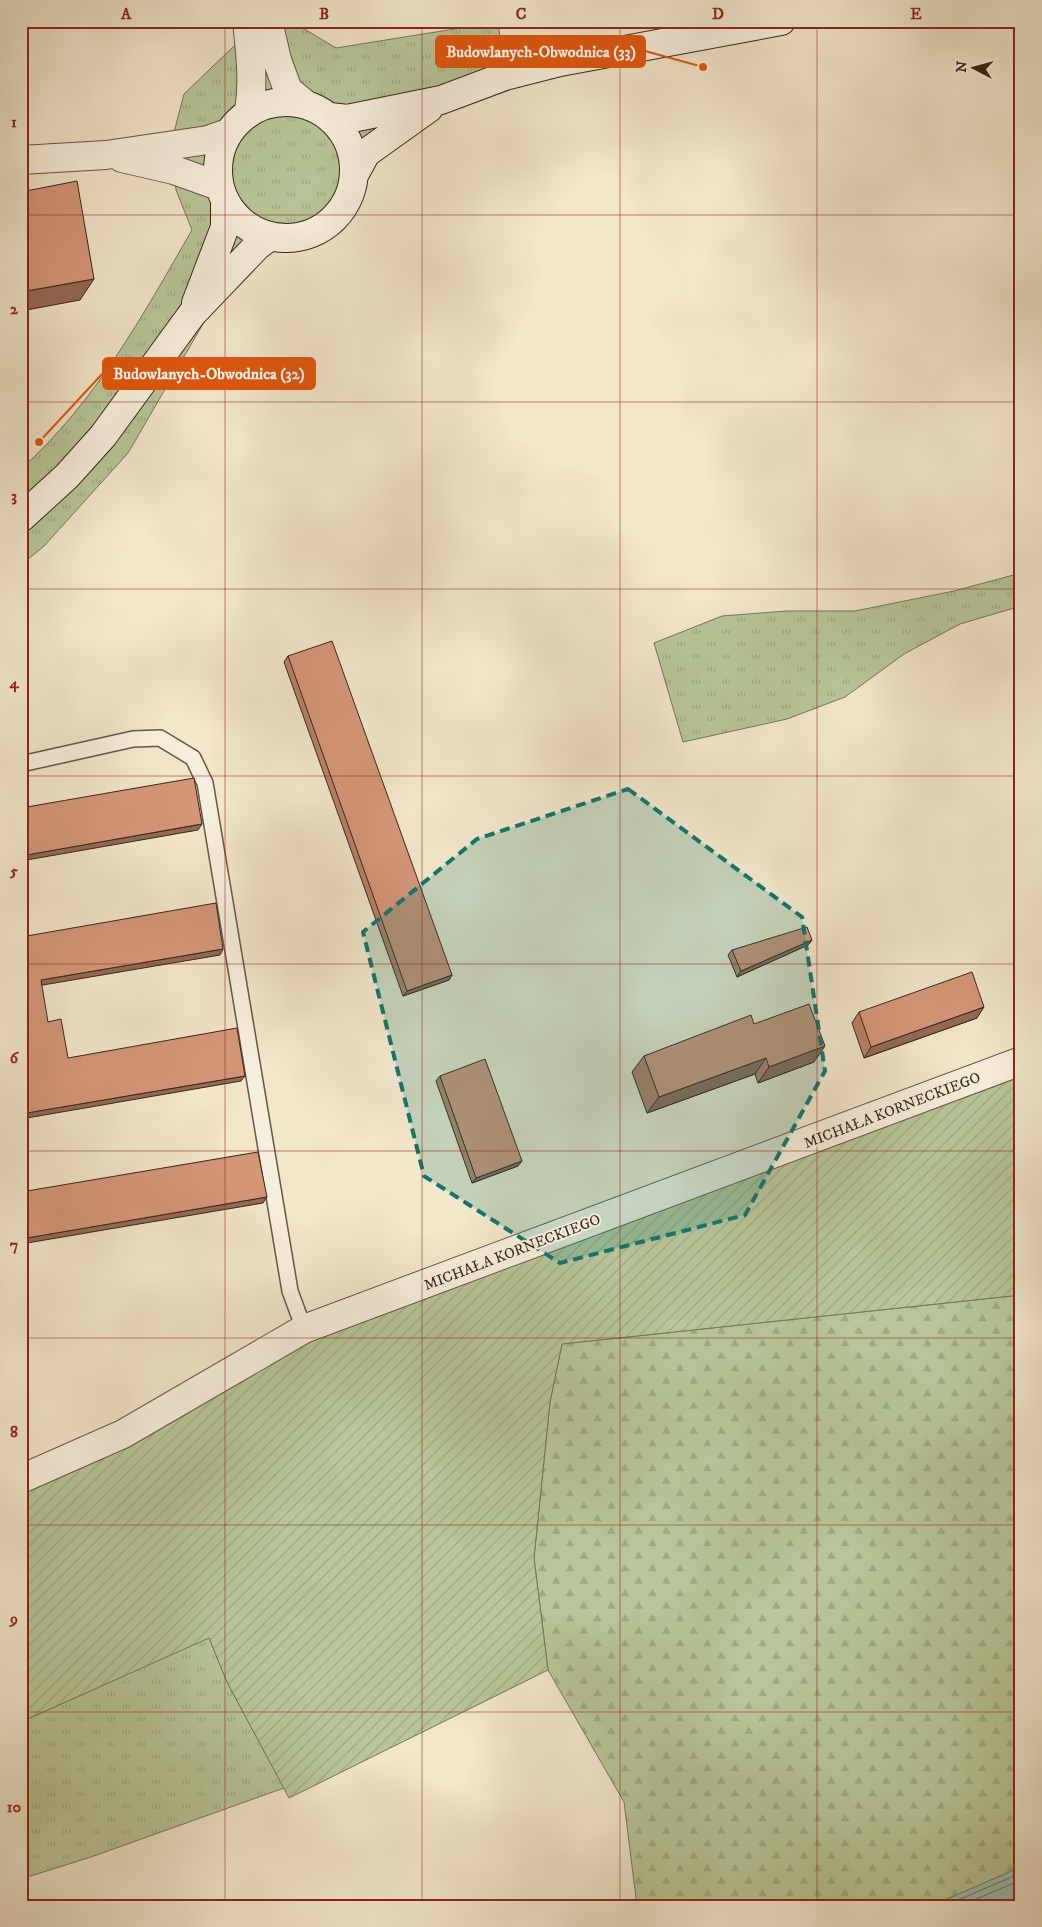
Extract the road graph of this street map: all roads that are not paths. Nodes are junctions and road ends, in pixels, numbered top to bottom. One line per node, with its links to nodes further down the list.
1 (247, 21): 6 (street)
2 (268, 21): 5 (street)
3 (781, 21): 4 (street)
4 (441, 100): 7 (street); 11 (street)
5 (306, 104): 6 (street); 7 (street)
6 (249, 112): 8 (street)
7 (330, 117): 11 (street)
8 (228, 133): 9 (street); 12 (street)
9 (106, 155): 10 (street); 12 (street)
10 (21, 160)
11 (354, 175): 13 (street)
12 (222, 194): 13 (street); 14 (street)
13 (269, 237): 14 (street)
14 (192, 314): 15 (street)
15 (21, 518)
16 (21, 764): 18 (lane)
17 (1021, 1061): 18 (street, MICHAŁA KORNECKIEGO)
18 (304, 1330): 19 (street, MICHAŁA KORNECKIEGO)
19 (21, 1479)

